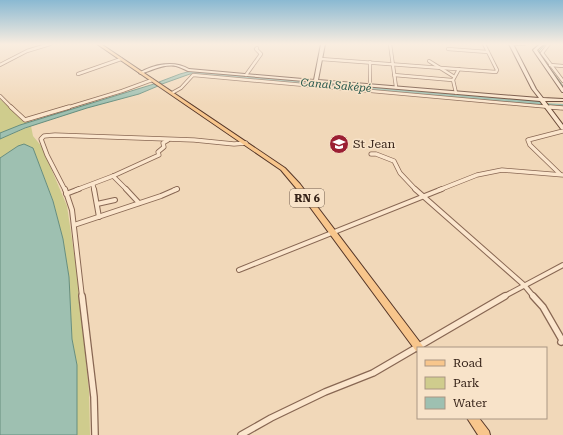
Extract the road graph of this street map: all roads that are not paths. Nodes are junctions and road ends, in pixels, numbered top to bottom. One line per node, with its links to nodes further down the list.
1 (106, 64): 19 (street)
2 (129, 64): 18 (main road, RN 6)
3 (171, 64): 18 (street)
4 (174, 64): 20 (street)
5 (253, 64): 20 (street)
6 (320, 64): 23 (street)
7 (370, 64): 27 (street)
8 (393, 64): 21 (street)
9 (398, 64): 16 (street)
10 (435, 64): 16 (street)
11 (494, 64): 17 (street)
12 (522, 64): 33 (street)
13 (545, 64): 29 (street)
14 (550, 65): 15 (street); 25 (street)
15 (563, 66)
16 (440, 67): 17 (street); 22 (street)
17 (459, 69): 22 (street)
18 (141, 73): 26 (main road, RN 6)
19 (78, 74)
20 (246, 75): 23 (street)
21 (394, 75): 24 (street); 28 (street)
22 (453, 76): 24 (street)
23 (316, 80): 27 (street)
24 (452, 80): 31 (street)
25 (563, 81)
26 (155, 82): 30 (main road, RN 6); 32 (street)
27 (370, 85): 28 (street)
28 (396, 88): 31 (street)
29 (563, 91)
30 (172, 93): 36 (street); 41 (main road, RN 6)
31 (456, 93): 33 (street)
32 (0, 96)
33 (542, 100): 34 (street); 36 (street)
34 (549, 100): 35 (street); 37 (street)
35 (563, 100)
36 (547, 107): 37 (street); 39 (street)
37 (554, 108): 38 (street)
38 (563, 108)
39 (563, 129): 43 (street)
40 (168, 140): 41 (street); 44 (street); 47 (street)
41 (246, 143): 54 (main road, RN 6)
42 (371, 154): 48 (street)
43 (562, 175): 48 (street)
44 (113, 176): 45 (street); 50 (street)
45 (93, 185): 47 (street); 51 (street)
46 (178, 188): 50 (street)
47 (66, 194): 53 (street)
48 (422, 196): 54 (street); 57 (street)
49 (115, 200): 51 (street)
50 (139, 203): 52 (street)
51 (97, 204): 52 (street)
52 (100, 216): 53 (street)
53 (74, 225): 62 (street)
54 (332, 232): 56 (street); 59 (main road, RN 6)
55 (563, 265): 57 (street)
56 (239, 270)
57 (524, 285): 58 (street); 59 (street)
58 (561, 342)
59 (419, 347)
60 (417, 348): 63 (street)
61 (473, 419): 64 (main road)
62 (95, 435)
63 (241, 435)
64 (485, 435)

